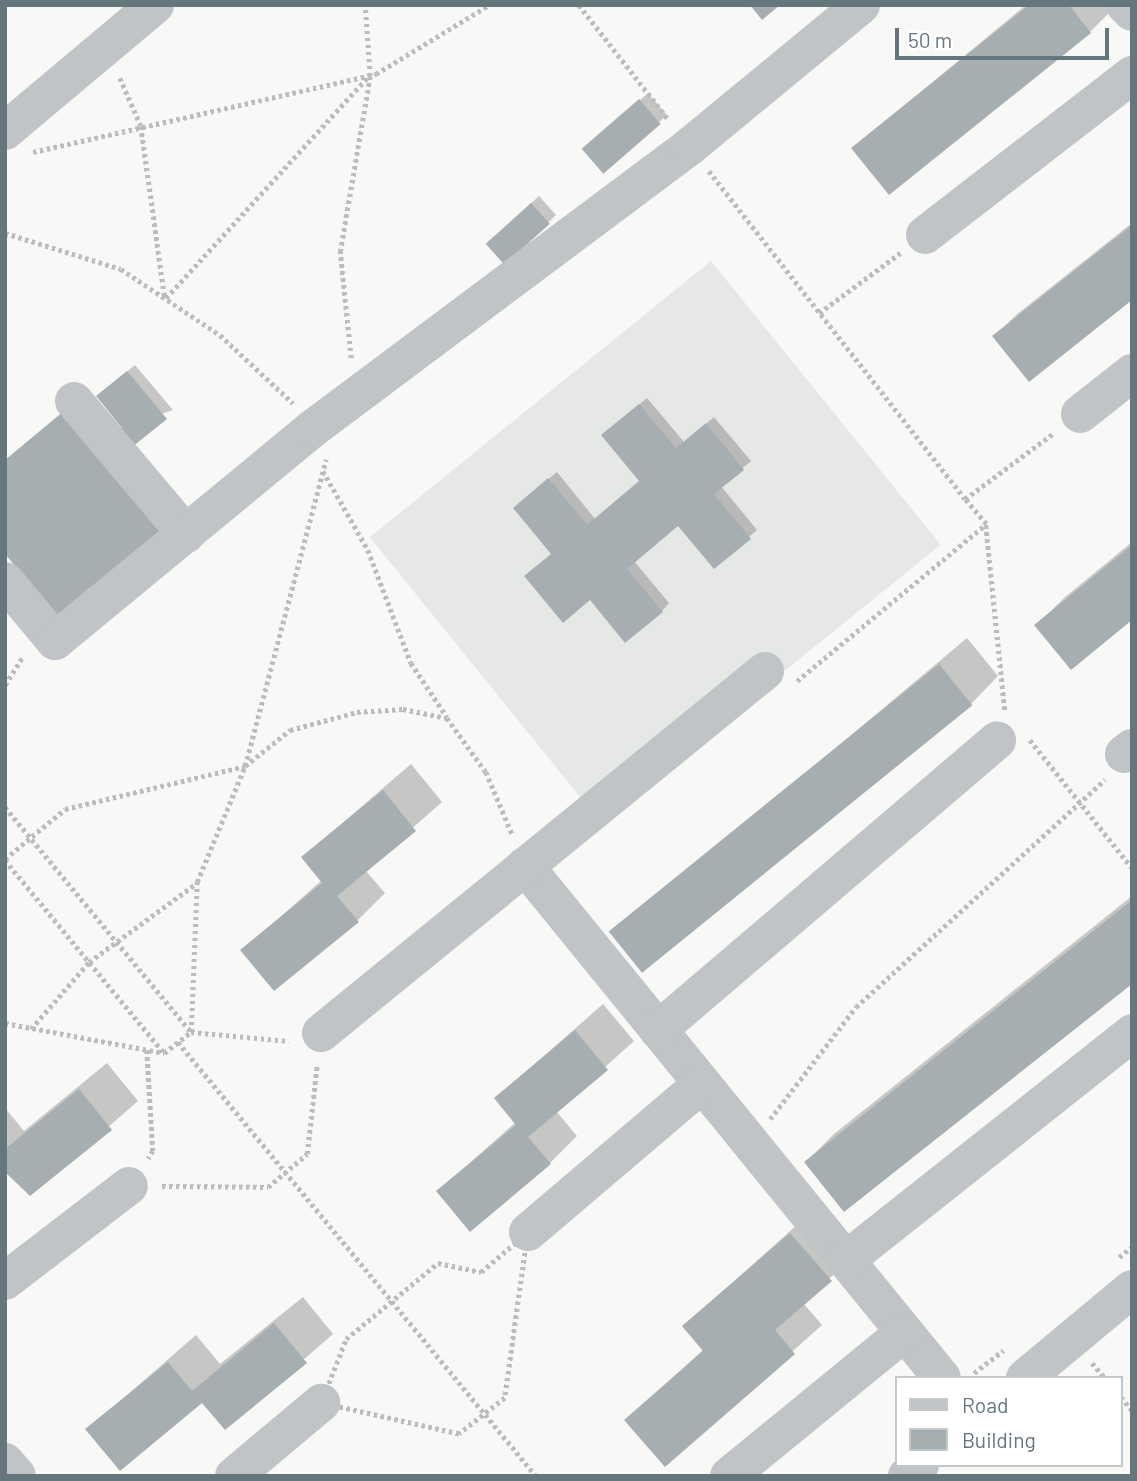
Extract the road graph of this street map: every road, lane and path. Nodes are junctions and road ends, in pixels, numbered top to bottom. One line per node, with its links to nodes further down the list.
1 (155, 5): 7 (street)
2 (365, 5): 9 (path)
3 (489, 5): 9 (path)
4 (861, 5): 18 (street)
5 (1125, 5): 6 (street)
6 (1132, 12)
7 (106, 46): 10 (path); 11 (street)
8 (1132, 75): 13 (street)
9 (370, 76): 10 (path); 15 (path); 18 (path)
10 (141, 126): 11 (path); 15 (path)
11 (11, 143)
12 (5, 233): 15 (path)
13 (925, 235): 16 (path)
14 (779, 261): 16 (path)
15 (166, 298): 21 (path)
16 (819, 313): 20 (path)
17 (1132, 373): 20 (street)
18 (352, 399): 21 (street); 22 (path)
19 (74, 401): 24 (street)
20 (1080, 414)
21 (312, 429): 24 (street)
22 (323, 471): 27 (path); 30 (path)
23 (986, 524): 28 (path)
24 (186, 534): 25 (street)
25 (5, 581)
26 (765, 671): 35 (street)
27 (447, 718): 30 (path); 35 (path)
28 (1009, 725): 31 (path); 42 (street)
29 (1128, 751): 31 (path)
30 (245, 766): 33 (path); 37 (path)
31 (1082, 805): 36 (path); 50 (path)
32 (5, 807): 33 (path)
33 (31, 838): 34 (path); 38 (path)
34 (5, 860): 39 (path)
35 (525, 866): 42 (street); 44 (street)
36 (1132, 868)
37 (197, 882): 38 (path); 43 (path)
38 (115, 940): 39 (path); 43 (path)
39 (89, 962): 41 (path); 48 (path)
40 (5, 1023): 41 (path)
41 (31, 1029): 47 (path)
42 (658, 1030): 49 (street)
43 (191, 1032): 44 (path); 46 (path)
44 (321, 1033): 51 (path)
45 (1132, 1033): 54 (street)
46 (178, 1042): 48 (path); 51 (path)
47 (147, 1049): 48 (path); 52 (path)
48 (164, 1053)
49 (702, 1084): 50 (street); 53 (street)
50 (751, 1144): 54 (street)
51 (286, 1172): 52 (path); 57 (path)
52 (129, 1186): 55 (street)
53 (528, 1231): 57 (path); 62 (path)
54 (846, 1261): 58 (street)
55 (5, 1281)
56 (1132, 1289): 60 (street)
57 (392, 1301): 61 (path); 62 (path)
58 (905, 1332): 59 (street); 67 (street)
59 (940, 1376)
60 (1027, 1376)
61 (321, 1403): 62 (path); 65 (street)
62 (485, 1414): 66 (path)
63 (5, 1462): 64 (street)
64 (17, 1476)
65 (234, 1476)
66 (536, 1476)
67 (729, 1476)

